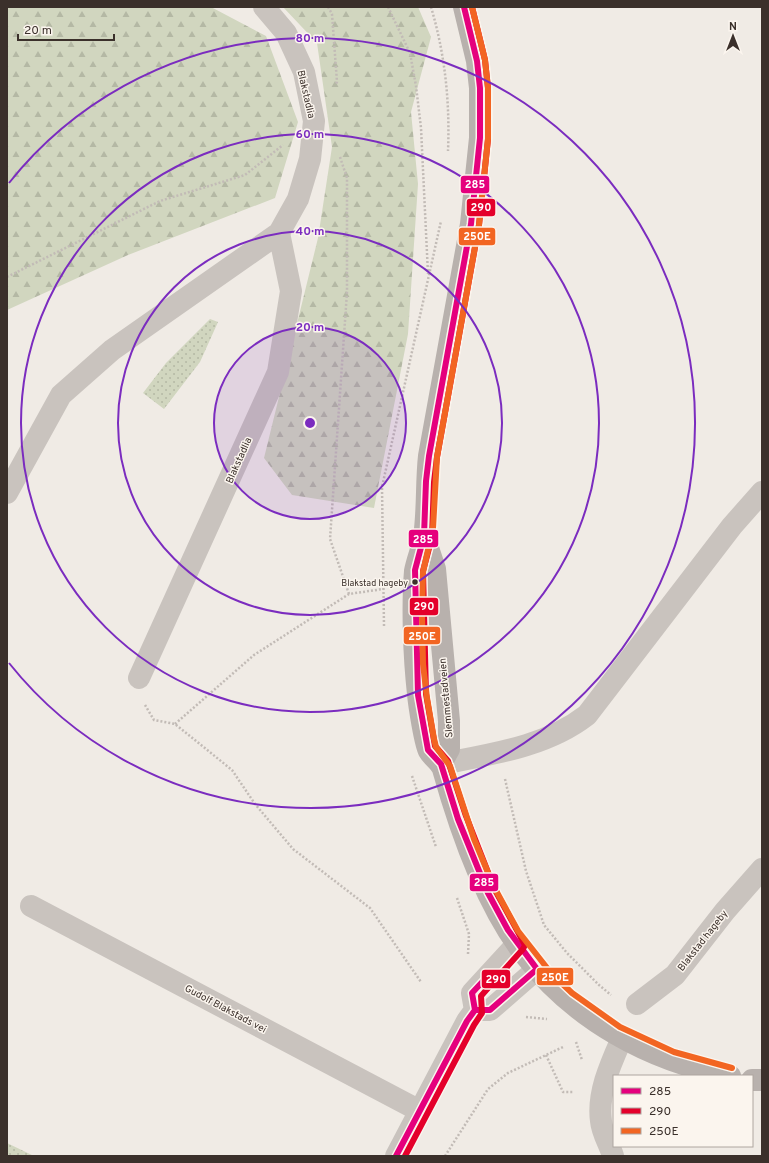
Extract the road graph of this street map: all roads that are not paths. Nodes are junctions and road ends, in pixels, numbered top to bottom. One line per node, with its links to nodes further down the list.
1 (264, 7): 3 (street, Blakstadlia)
2 (464, 7): 7 (main road)
3 (279, 233): 5 (street, Blakstadlia); 6 (street, Blakstadlia)
4 (762, 492): 7 (street)
5 (7, 493)
6 (139, 678)
7 (441, 764): 10 (main road)
8 (762, 869): 12 (street, Blakstad hageby)
9 (31, 906): 16 (street, Gudolf Blakstads vei)
10 (517, 944): 11 (main road); 13 (street)
11 (537, 969): 13 (street); 14 (main road)
12 (637, 1004)
13 (475, 1010): 16 (street)
14 (622, 1038): 15 (main road); 18 (street)
15 (724, 1075)
16 (420, 1111): 17 (street)
17 (396, 1156)
18 (614, 1156)

